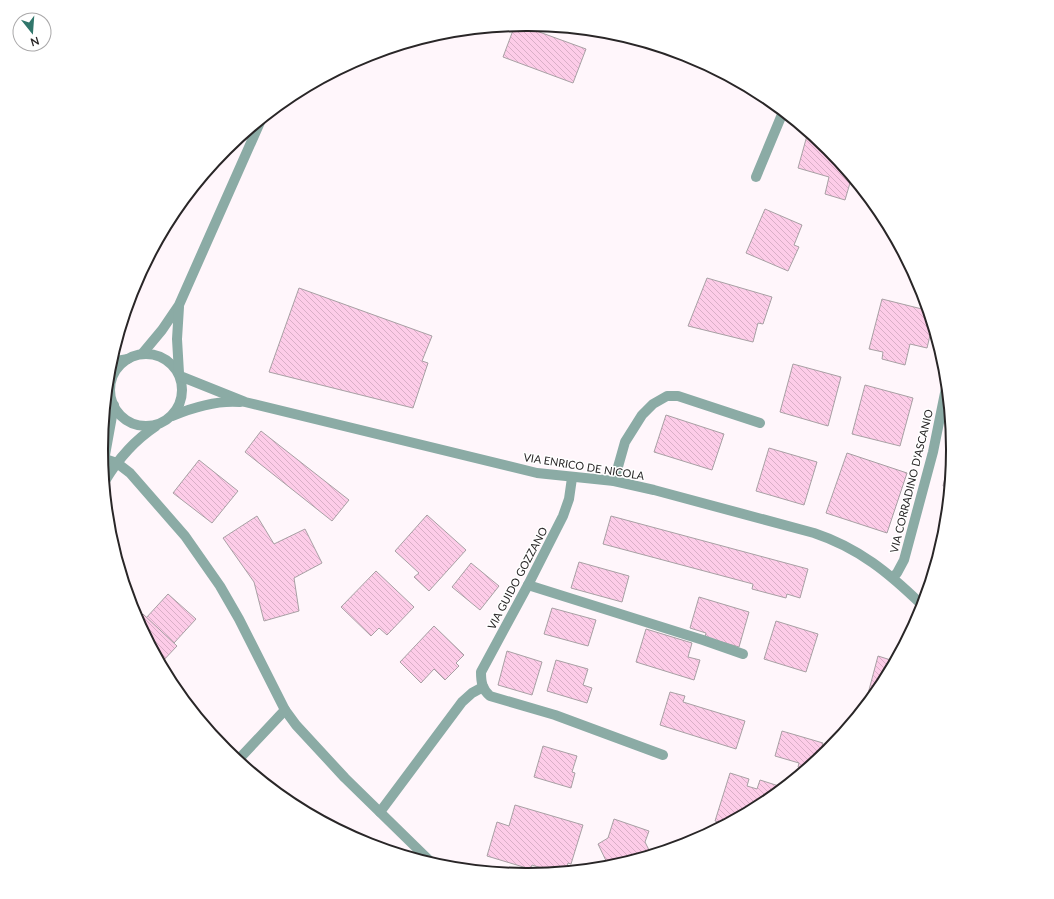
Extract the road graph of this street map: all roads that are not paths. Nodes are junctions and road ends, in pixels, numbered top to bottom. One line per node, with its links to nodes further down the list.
1 (781, 116): 3 (street)
2 (256, 130): 4 (street)
3 (756, 177)
4 (179, 305): 5 (street); 9 (street)
5 (142, 354): 6 (street); 9 (street)
6 (128, 359): 7 (street); 8 (street)
7 (119, 361)
8 (116, 371)
9 (179, 374): 11 (street, VIA ENRICO DE NICOLA); 13 (street)
10 (112, 399): 15 (street)
11 (245, 402): 13 (street, VIA ENRICO DE NICOLA); 19 (street, VIA ENRICO DE NICOLA)
12 (943, 403): 21 (street, VIA CORRADINO D'ASCANIO)
13 (171, 417): 15 (street)
14 (760, 423): 20 (street)
15 (160, 424): 17 (street)
16 (108, 462): 17 (street)
17 (117, 463): 18 (street); 26 (street)
18 (109, 475)
19 (572, 478): 20 (street, VIA ENRICO DE NICOLA); 22 (street, VIA GUIDO GOZZANO)
20 (614, 481): 21 (street, VIA ENRICO DE NICOLA)
21 (893, 577): 23 (street, VIA ENRICO DE NICOLA)
22 (528, 585): 24 (street); 25 (street, VIA GUIDO GOZZANO)
23 (917, 600)
24 (743, 654)
25 (483, 687): 27 (street); 29 (street)
26 (285, 710): 28 (street); 29 (street)
27 (664, 755)
28 (242, 756)
29 (380, 812): 30 (street)
30 (424, 855)

